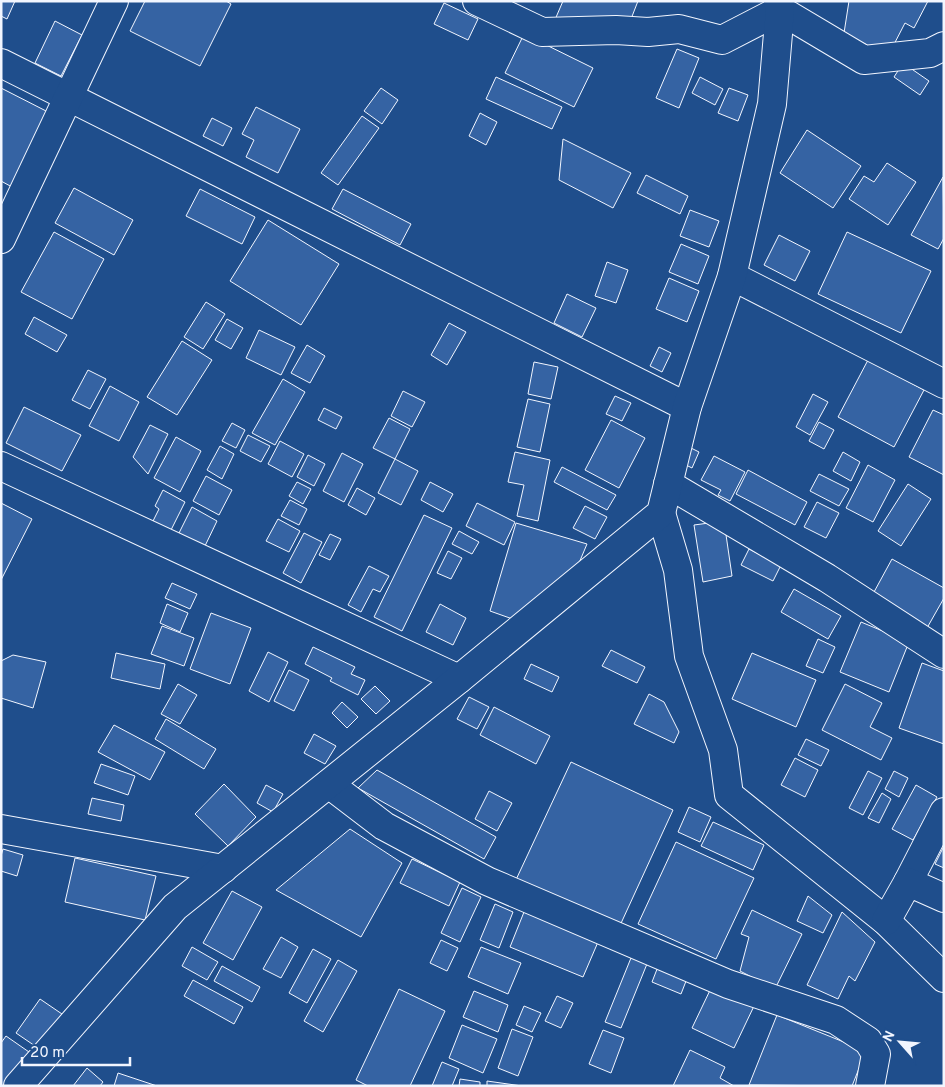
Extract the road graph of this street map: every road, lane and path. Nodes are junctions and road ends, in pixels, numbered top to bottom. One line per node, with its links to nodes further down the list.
1 (114, 1): 6 (street)
2 (477, 1): 3 (street)
3 (779, 5): 4 (street); 8 (street)
4 (944, 46)
5 (1, 63): 6 (street)
6 (69, 97): 7 (street); 10 (street)
7 (1, 239)
8 (732, 276): 9 (street); 10 (street)
9 (944, 384)
10 (687, 407): 12 (street)
11 (1, 466): 15 (street)
12 (668, 484): 13 (street); 14 (street)
13 (661, 513): 15 (street); 22 (street)
14 (944, 654)
15 (459, 679): 16 (street)
16 (329, 784): 19 (street); 25 (street)
17 (944, 812): 20 (street)
18 (1, 829): 19 (street)
19 (223, 869): 24 (street)
20 (908, 882): 21 (street); 22 (street)
21 (944, 898)
22 (886, 921): 23 (street)
23 (944, 978)
24 (18, 1086)
25 (870, 1086)

